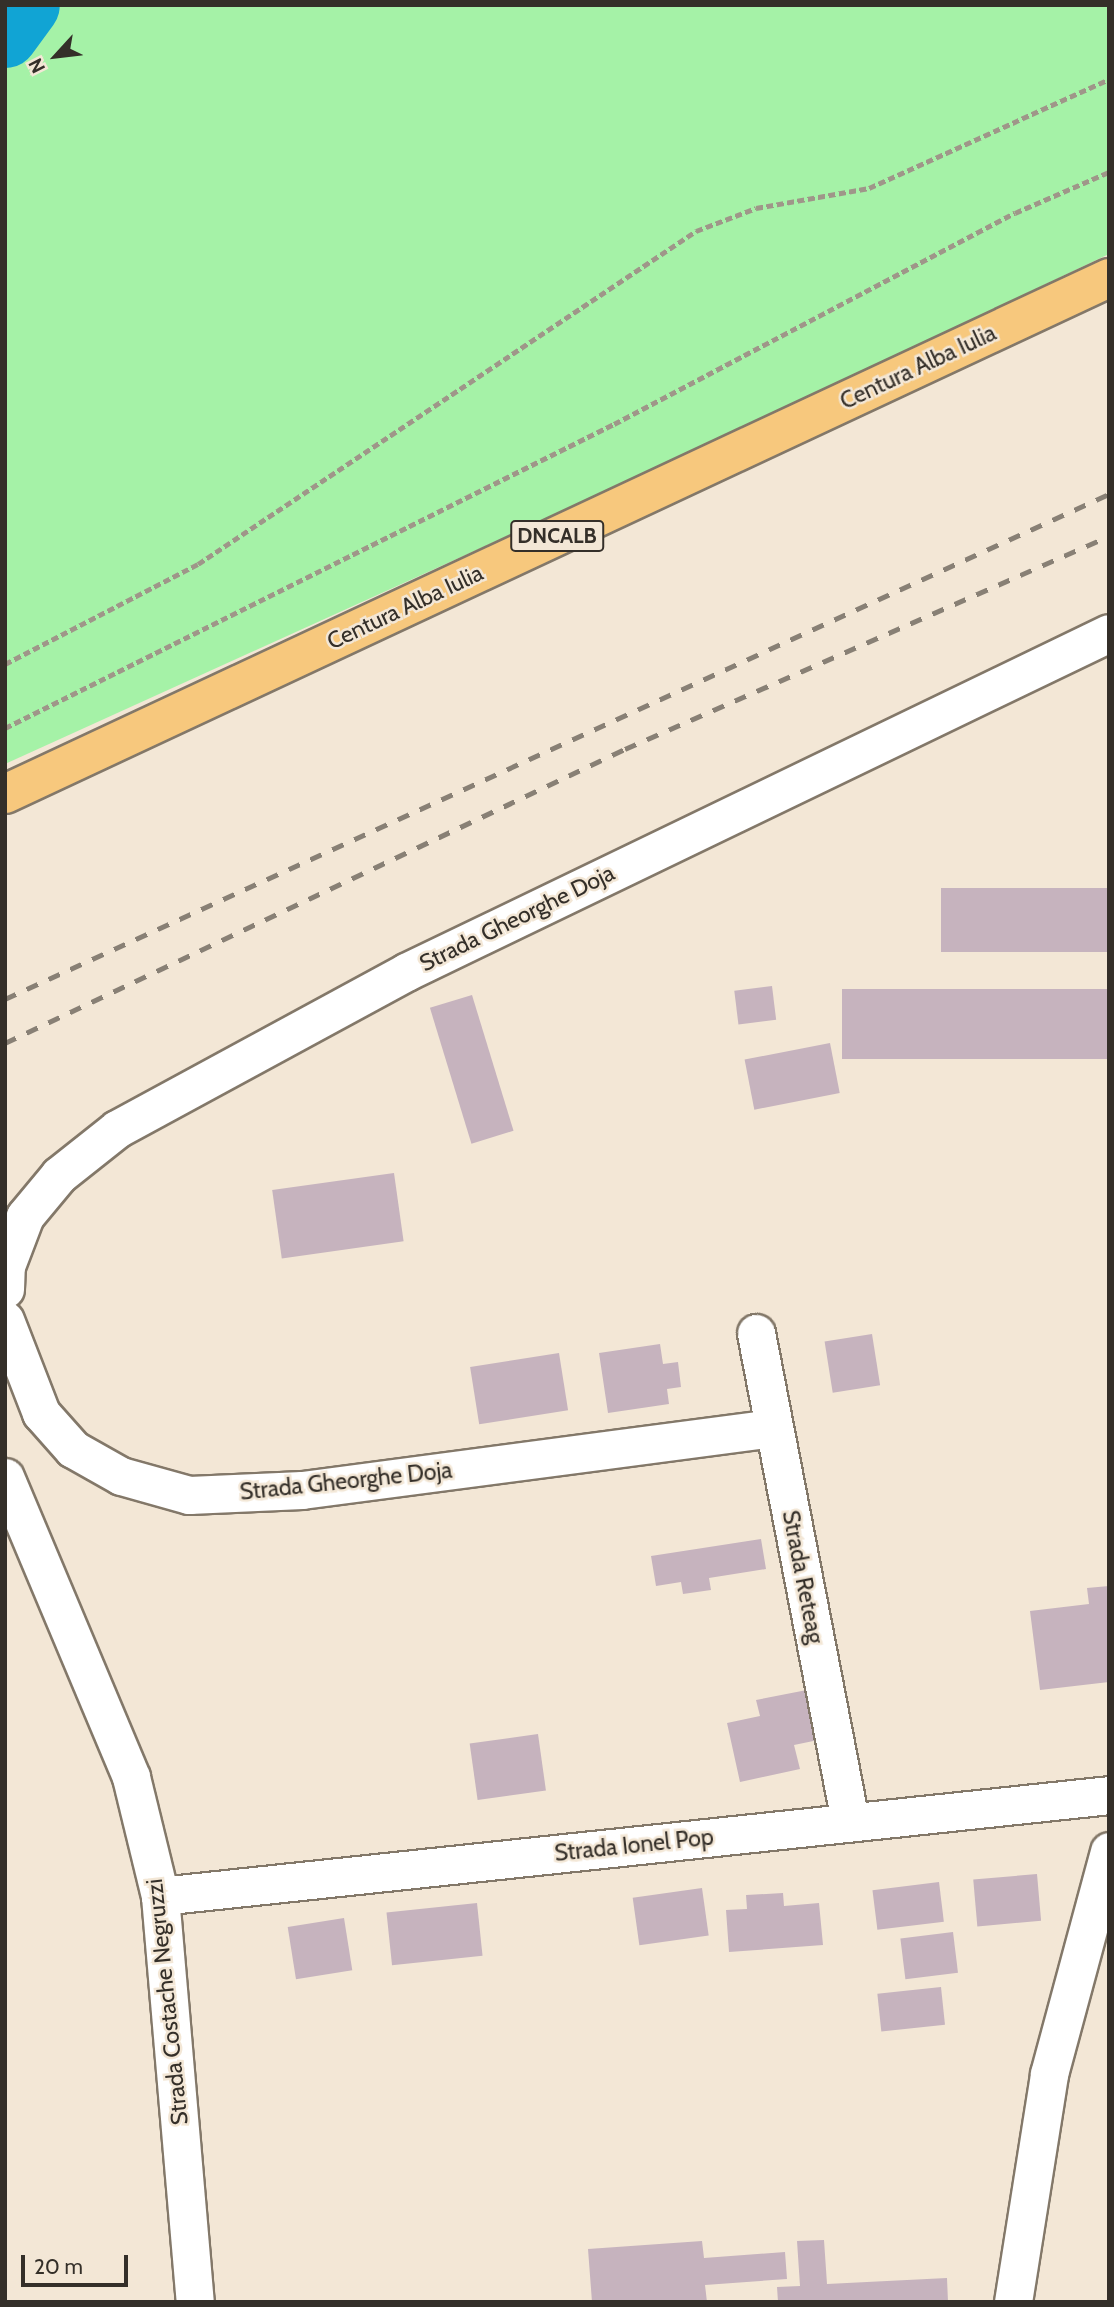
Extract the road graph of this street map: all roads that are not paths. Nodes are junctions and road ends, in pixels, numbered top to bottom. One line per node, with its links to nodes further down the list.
1 (1109, 278): 3 (main road, Centura Alba Iulia / DNCALB)
2 (1109, 633): 4 (street, Strada Gheorghe Doja)
3 (5, 794)
4 (5, 1289)
5 (5, 1320): 7 (street, Strada Gheorghe Doja)
6 (756, 1333): 7 (street, Strada Reteag)
7 (774, 1428): 10 (street, Strada Reteag)
8 (5, 1478): 12 (street, Strada Costache Negruzzi)
9 (1109, 1795): 10 (street, Strada Ionel Pop)
10 (850, 1821): 12 (street, Strada Ionel Pop)
11 (1109, 1851): 14 (street)
12 (160, 1896): 13 (street, Strada Costache Negruzzi)
13 (195, 2302)
14 (1013, 2302)

